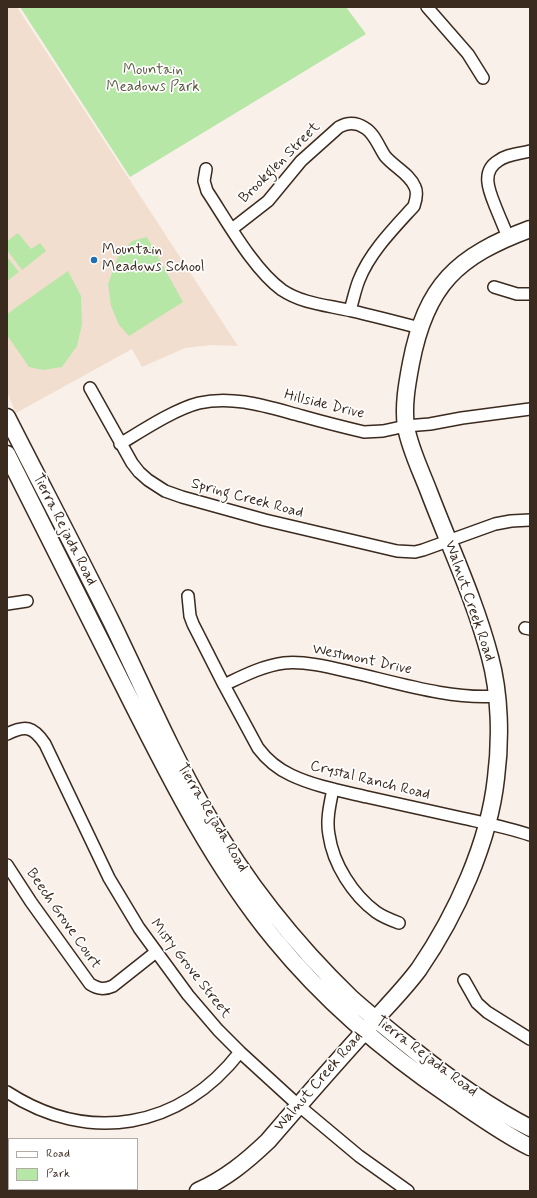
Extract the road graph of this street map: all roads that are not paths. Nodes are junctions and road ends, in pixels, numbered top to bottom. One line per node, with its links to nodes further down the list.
1 (427, 7): 2 (street)
2 (483, 78)
3 (530, 151): 7 (street)
4 (206, 168): 5 (street)
5 (232, 229): 10 (street); 10 (street, Brookglen Street)
6 (530, 229): 7 (main road, Walnut Creek Road)
7 (508, 237): 11 (main road, Walnut Creek Road)
8 (494, 286): 9 (street)
9 (530, 294)
10 (350, 310): 11 (street)
11 (420, 328): 15 (main road, Walnut Creek Road)
12 (90, 388): 16 (street, Spring Creek Road)
13 (530, 409): 15 (street, Hillside Drive)
14 (7, 417): 33 (main road, Tierra Rejada Road)
15 (406, 426): 16 (street, Hillside Drive); 19 (main road, Walnut Creek Road)
16 (120, 444): 19 (street, Spring Creek Road)
17 (7, 454): 34 (main road, Tierra Rejada Road)
18 (530, 520): 19 (street, Spring Creek Road)
19 (448, 542): 24 (main road, Walnut Creek Road)
20 (188, 596): 23 (street)
21 (27, 601): 22 (street)
22 (7, 604)
23 (224, 685): 24 (street, Westmont Drive); 26 (street, Crystal Ranch Road)
24 (497, 696): 27 (main road, Walnut Creek Road)
25 (7, 734): 31 (street, Misty Grove Street)
26 (333, 789): 27 (street, Crystal Ranch Road); 30 (street)
27 (488, 823): 28 (street, Crystal Ranch Road); 33 (main road, Walnut Creek Road)
28 (530, 835)
29 (7, 865): 31 (street, Beech Grove Court)
30 (398, 923)
31 (156, 952): 36 (street, Misty Grove Street)
32 (464, 980): 35 (street)
33 (375, 1019): 34 (main road, Walnut Creek Road); 39 (main road, Tierra Rejada Road)
34 (364, 1031): 38 (main road, Walnut Creek Road); 40 (main road, Tierra Rejada Road)
35 (530, 1039)
36 (240, 1052): 37 (street); 38 (street, Misty Grove Street)
37 (7, 1092)
38 (298, 1106): 41 (main road, Walnut Creek Road); 42 (street, Misty Grove Street)
39 (530, 1128)
40 (530, 1146)
41 (202, 1190)
42 (405, 1190)

